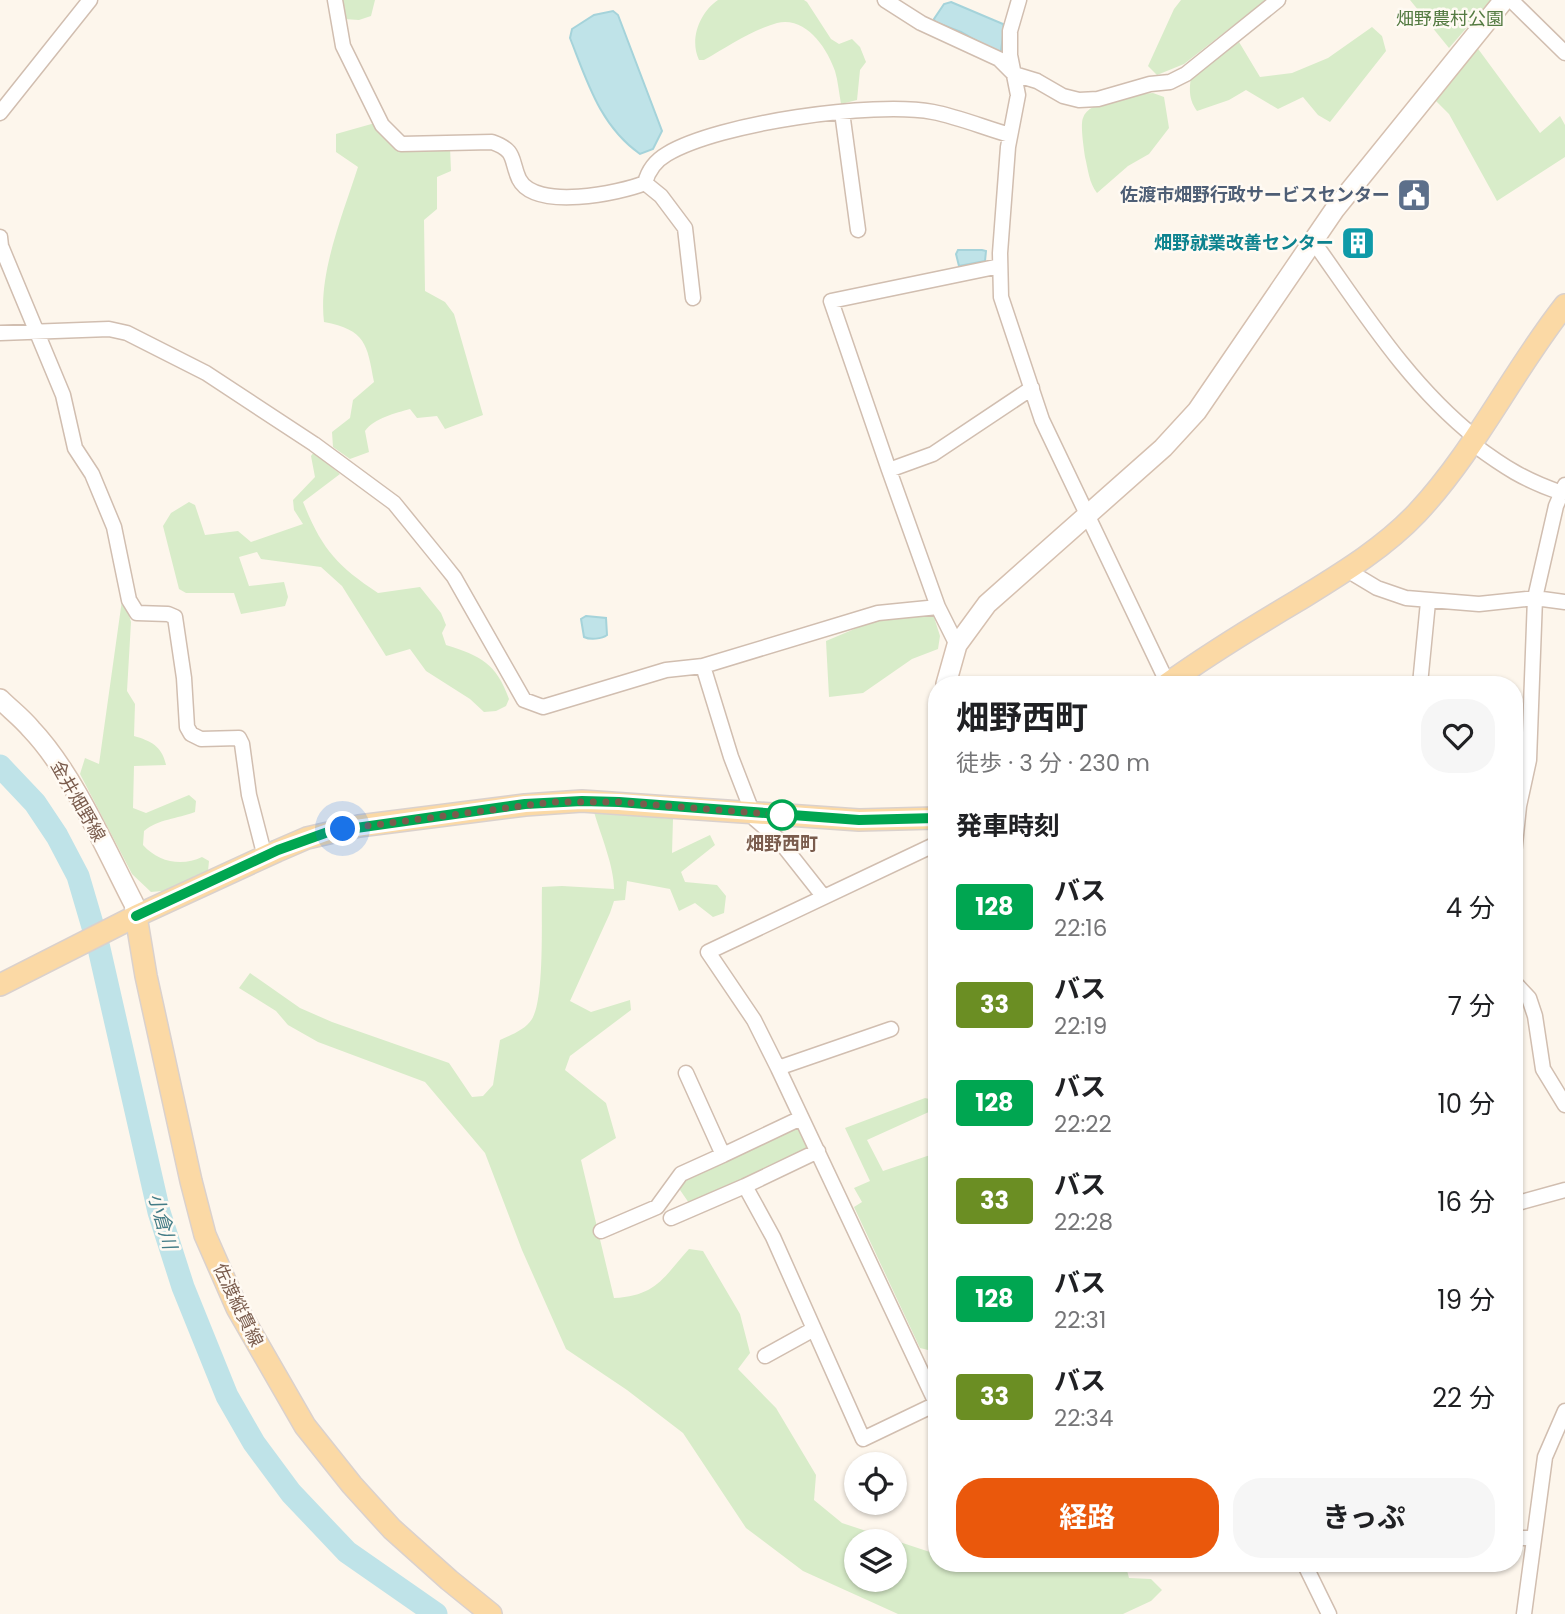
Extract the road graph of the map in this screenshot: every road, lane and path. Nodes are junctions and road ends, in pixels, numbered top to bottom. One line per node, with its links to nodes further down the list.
1 (90, 0): 11 (street)
2 (335, 0): 13 (street)
3 (885, 0): 9 (street)
4 (1019, 0): 9 (street)
5 (1278, 0): 9 (street)
6 (1504, 0): 16 (street)
7 (1511, 0): 8 (street)
8 (1565, 53)
9 (1014, 74): 12 (street)
10 (842, 112): 12 (street); 13 (street); 14 (street)
11 (0, 113)
12 (1010, 135): 17 (street)
13 (645, 183): 18 (street)
14 (858, 230)
15 (0, 237): 20 (street)
16 (1314, 241): 23 (street); 26 (street)
17 (1000, 266): 22 (street); 24 (street)
18 (693, 298)
19 (1565, 305): 23 (main road)
20 (37, 332): 21 (street); 33 (street); 43 (street)
21 (0, 333)
22 (1032, 388): 24 (street); 26 (street)
23 (1474, 441): 25 (street); 27 (main road)
24 (889, 470): 31 (street)
25 (1563, 489): 28 (street)
26 (1088, 515): 32 (street); 35 (street)
27 (1347, 570): 29 (street); 36 (main road)
28 (1535, 598): 29 (street); 30 (street); 39 (street)
29 (1428, 602): 37 (street)
30 (1565, 602)
31 (938, 607): 32 (street); 33 (street)
32 (957, 645): 34 (street)
33 (703, 666): 40 (street)
34 (948, 676)
35 (1164, 676)
36 (1179, 676)
37 (1421, 676)
38 (0, 699): 45 (street, 金井畑野線)
39 (1523, 785)
40 (752, 813): 41 (main road); 43 (main road); 44 (street)
41 (928, 819)
42 (928, 848): 44 (street)
43 (265, 856): 45 (main road)
44 (823, 896): 49 (street)
45 (130, 919): 46 (main road); 68 (main road, 佐渡縦貫線)
46 (0, 985)
47 (1523, 992): 51 (street)
48 (891, 1029): 49 (street)
49 (778, 1068): 52 (street)
50 (686, 1073): 54 (street)
51 (1565, 1105)
52 (801, 1118): 53 (street); 54 (street)
53 (818, 1152): 55 (street); 62 (street)
54 (723, 1155): 59 (street)
55 (745, 1186): 58 (street); 60 (street)
56 (1565, 1190): 57 (street)
57 (1523, 1202)
58 (671, 1218)
59 (601, 1231)
60 (814, 1329): 61 (street); 63 (street)
61 (765, 1356)
62 (928, 1386)
63 (928, 1407)
64 (1565, 1411): 66 (street)
65 (1523, 1538): 66 (street)
66 (1534, 1538): 70 (street)
67 (1308, 1572): 69 (street)
68 (491, 1614)
69 (1329, 1614)
70 (1524, 1614)

